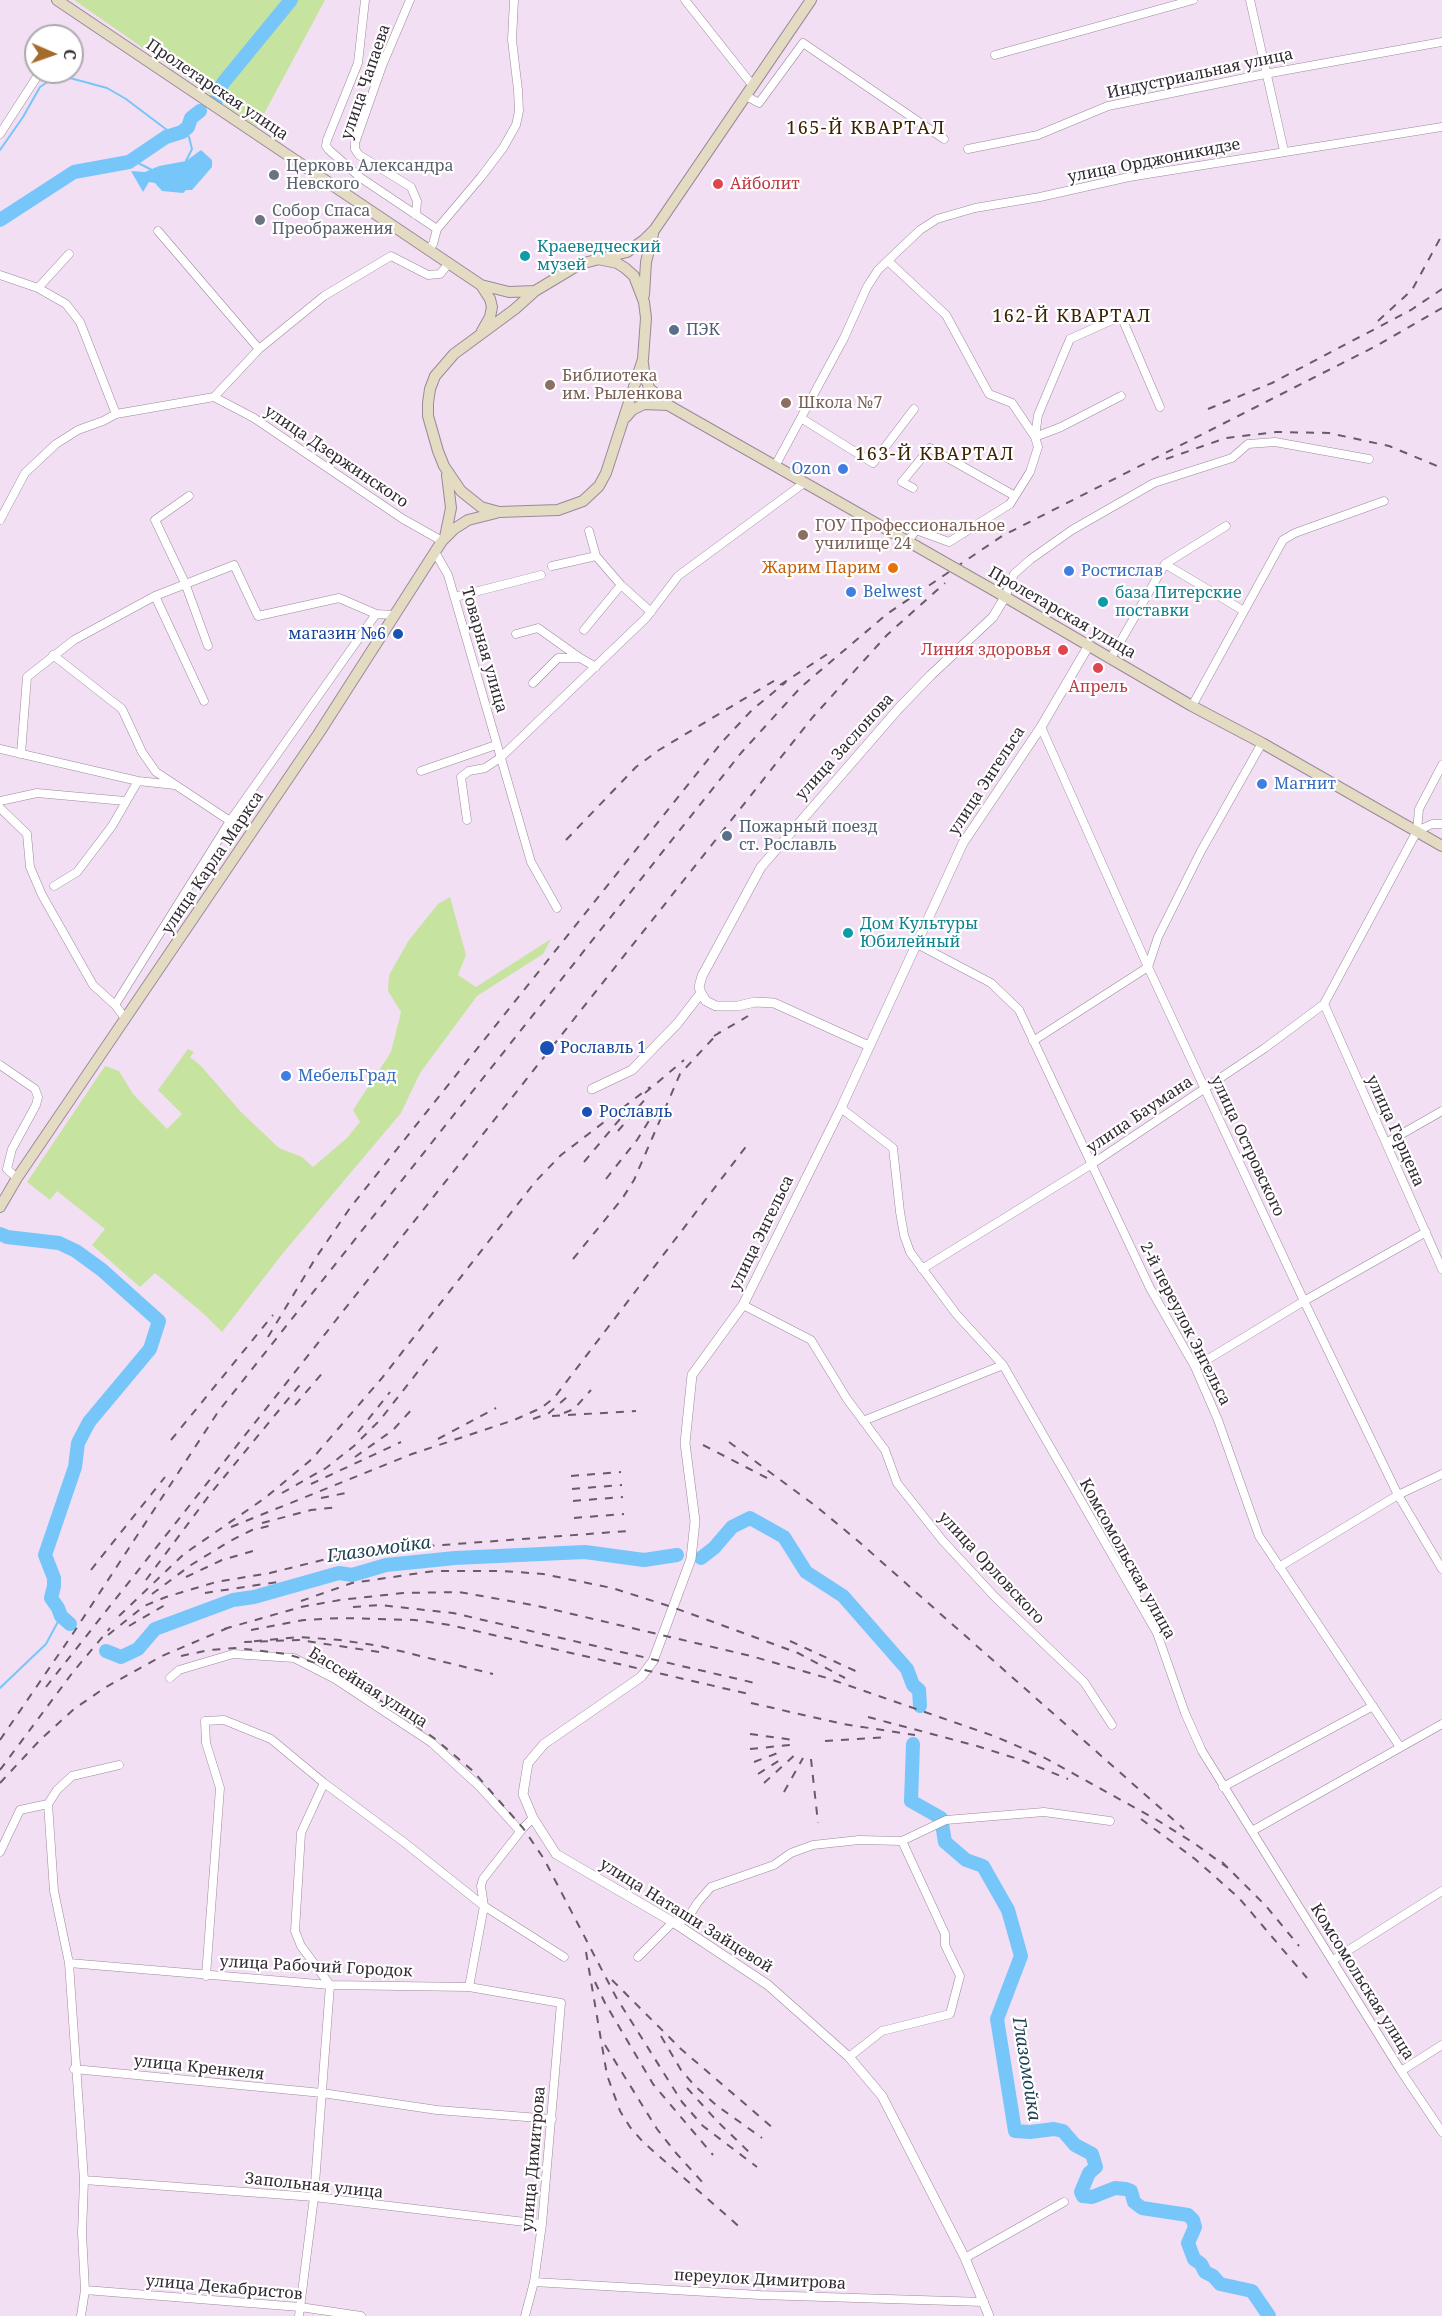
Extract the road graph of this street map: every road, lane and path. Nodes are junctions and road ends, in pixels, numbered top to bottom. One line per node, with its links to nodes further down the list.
1 (57, 0): 24 (main road, Пролетарская улица)
2 (365, 0): 20 (street)
3 (410, 0): 20 (street, улица Чапаева)
4 (514, 0): 21 (street)
5 (685, 0): 13 (street)
6 (811, 0): 13 (main road)
7 (1193, 0): 10 (street)
8 (1250, 0): 11 (street)
9 (1442, 42): 11 (street, Индустриальная улица)
10 (995, 55)
11 (1265, 74): 18 (street, Индустриальная улица); 19 (street)
12 (32, 84): 16 (street)
13 (753, 86): 14 (main road)
14 (746, 96): 17 (street); 22 (main road)
15 (1442, 127): 19 (street, улица Орджоникидзе)
16 (0, 134)
17 (944, 139)
18 (968, 149)
19 (1284, 151): 27 (street, улица Орджоникидзе)
20 (416, 214): 21 (street)
21 (437, 229): 24 (street)
22 (655, 229): 26 (main road); 33 (main road)
23 (158, 231): 35 (street)
24 (429, 249): 28 (main road, Пролетарская улица)
25 (69, 254): 31 (street)
26 (598, 259): 32 (main road); 33 (main road)
27 (888, 261): 43 (street, улица Орджоникидзе); 45 (street)
28 (448, 262): 30 (main road, Пролетарская улица); 35 (street)
29 (0, 274): 31 (street)
30 (481, 285): 32 (main road, Пролетарская улица); 34 (main road)
31 (38, 288): 42 (street)
32 (535, 291): 34 (main road)
33 (644, 302): 36 (main road)
34 (479, 335): 47 (main road)
35 (259, 349): 38 (street)
36 (643, 359): 39 (main road, Пролетарская улица); 44 (main road)
37 (1121, 396): 45 (street)
38 (214, 397): 42 (street); 58 (street, улица Дзержинского)
39 (668, 405): 44 (main road); 48 (main road, Пролетарская улица)
40 (1160, 407): 45 (street)
41 (914, 409): 43 (street)
42 (116, 414): 55 (street)
43 (801, 418): 48 (street, улица Орджоникидзе)
44 (623, 423): 54 (main road)
45 (1035, 437): 52 (street)
46 (1370, 459): 67 (street)
47 (444, 466): 54 (main road); 58 (main road, улица Карла Маркса)
48 (775, 466): 49 (main road, Пролетарская улица)
49 (804, 483): 59 (main road, Пролетарская улица); 71 (street)
50 (913, 488): 52 (street)
51 (189, 496): 65 (street)
52 (1015, 496): 59 (street)
53 (1384, 501): 70 (street)
54 (499, 512): 58 (main road, улица Карла Маркса)
55 (0, 520)
56 (1226, 526): 62 (street)
57 (589, 531): 61 (street)
58 (444, 539): 60 (main road, улица Карла Маркса)
59 (912, 543): 67 (main road, Пролетарская улица, bridge)
60 (435, 552): 69 (street, Товарная улица); 73 (main road, улица Карла Маркса)
61 (596, 556): 63 (street); 66 (street)
62 (1165, 564): 70 (street); 80 (street)
63 (552, 566)
64 (541, 575): 69 (street)
65 (185, 583): 68 (street); 72 (street); 77 (street)
66 (621, 585): 71 (street); 74 (street)
67 (1000, 594): 76 (main road, Пролетарская улица); 107 (street, улица Заслонова)
68 (155, 596): 78 (street); 83 (street)
69 (455, 597): 87 (street, Товарная улица)
70 (1244, 610): 84 (street)
71 (651, 612): 81 (street)
72 (376, 614): 73 (street); 99 (street, улица Карла Маркса)
73 (394, 615): 110 (main road, улица Карла Маркса)
74 (584, 630)
75 (516, 634): 79 (street)
76 (1089, 645): 80 (main road, Пролетарская улица); 85 (street, улица Энгельса)
77 (208, 646)
78 (53, 655): 89 (street); 94 (street)
79 (580, 658): 81 (street); 82 (street)
80 (1111, 658): 84 (main road, Пролетарская улица)
81 (596, 667): 90 (street)
82 (533, 683)
83 (204, 701)
84 (1192, 706): 86 (main road, Пролетарская улица)
85 (1041, 727): 105 (street, улица Энгельса); 106 (street, улица Островского)
86 (1262, 743): 101 (main road, Пролетарская улица); 106 (street)
87 (496, 745): 90 (street, Товарная улица); 92 (street)
88 (0, 749): 89 (street)
89 (21, 754): 93 (street)
90 (500, 758): 98 (street); 104 (street, Товарная улица)
91 (1442, 765): 101 (street, улица Баумана)
92 (421, 771)
93 (138, 781): 94 (street); 96 (street)
94 (177, 786): 99 (street)
95 (0, 801): 96 (street)
96 (125, 801): 103 (street)
97 (0, 808): 109 (street)
98 (467, 820)
99 (230, 821): 109 (street, улица Карла Маркса)
100 (1442, 824): 101 (street)
101 (1417, 831): 102 (main road, Пролетарская улица); 108 (street, улица Баумана)
102 (1442, 846)
103 (54, 886)
104 (557, 908)
105 (917, 944): 111 (street, 2-й переулок Энгельса); 112 (street, улица Энгельса)
106 (1148, 967): 111 (street); 114 (street, улица Островского)
107 (700, 993): 112 (street); 115 (street, улица Заслонова)
108 (1324, 1004): 114 (street, улица Баумана); 118 (street, улица Герцена)
109 (115, 1005): 110 (street)
110 (125, 1018): 120 (main road, улица Карла Маркса)
111 (1034, 1041): 119 (street, 2-й переулок Энгельса)
112 (869, 1046): 116 (street, улица Энгельса)
113 (0, 1065): 120 (street)
114 (1204, 1087): 119 (street, улица Баумана); 125 (street, улица Островского)
115 (592, 1089)
116 (842, 1108): 123 (street, Комсомольская улица); 126 (street, улица Энгельса)
117 (1442, 1111): 118 (street)
118 (1386, 1143): 122 (street, улица Герцена)
119 (1092, 1164): 123 (street, улица Баумана); 128 (street, 2-й переулок Энгельса)
120 (17, 1178): 121 (main road, улица Карла Маркса)
121 (1, 1205)
122 (1426, 1232): 124 (street, улица Герцена); 125 (street)
123 (922, 1269): 127 (street, Комсомольская улица)
124 (1442, 1269)
125 (1304, 1301): 128 (street); 131 (street, улица Островского)
126 (743, 1305): 129 (street, улица Орловского); 143 (street, улица Энгельса)
127 (1002, 1365): 129 (street); 141 (street, Комсомольская улица)
128 (1195, 1367): 132 (street, 2-й переулок Энгельса)
129 (863, 1421): 137 (street, улица Орловского)
130 (1442, 1474): 131 (street)
131 (1398, 1495): 132 (street); 133 (street, улица Островского)
132 (1279, 1568): 135 (street, 2-й переулок Энгельса)
133 (1442, 1569)
134 (170, 1678): 145 (street, Бассейная улица)
135 (1373, 1706): 138 (street, 2-й переулок Энгельса); 141 (street)
136 (1442, 1724): 138 (street)
137 (1112, 1725)
138 (1400, 1747): 146 (street)
139 (119, 1765): 142 (street)
140 (324, 1783): 150 (street); 156 (street); 157 (street)
141 (1223, 1786): 146 (street, Комсомольская улица)
142 (48, 1804): 148 (street); 155 (street)
143 (533, 1818): 145 (street); 151 (street, улица Наташи Зайцевой)
144 (1110, 1821): 147 (street)
145 (520, 1831): 150 (street)
146 (1252, 1831): 154 (street, Комсомольская улица)
147 (902, 1841): 151 (street); 161 (street)
148 (0, 1852)
149 (1442, 1891): 154 (street)
150 (484, 1906): 152 (street); 158 (street)
151 (673, 1922): 153 (street); 161 (street, улица Наташи Зайцевой)
152 (564, 1957)
153 (638, 1957)
154 (1333, 1960): 163 (street, Комсомольская улица)
155 (69, 1963): 156 (street, улица Рабочий Городок); 162 (street)
156 (206, 1976): 157 (street, улица Рабочий Городок)
157 (330, 1984): 158 (street, улица Рабочий Городок); 164 (street)
158 (469, 1987): 159 (street, улица Рабочий Городок)
159 (561, 2003): 165 (street, улица Димитрова)
160 (1442, 2045): 163 (street)
161 (849, 2057): 171 (street, улица Наташи Зайцевой)
162 (74, 2069): 164 (street, улица Кренкеля); 167 (street)
163 (1401, 2071): 166 (street, Комсомольская улица)
164 (322, 2093): 165 (street, улица Кренкеля); 168 (street)
165 (552, 2119): 170 (street, улица Димитрова)
166 (1442, 2132)
167 (84, 2180): 168 (street, Запольная улица); 173 (street)
168 (314, 2197): 170 (street, Запольная улица); 175 (street)
169 (1064, 2202): 171 (street)
170 (542, 2224): 172 (street, улица Димитрова)
171 (965, 2258): 174 (street, улица Наташи Зайцевой)
172 (534, 2282): 174 (street, переулок Димитрова); 178 (street, улица Димитрова)
173 (85, 2290): 175 (street, улица Декабристов); 176 (street)
174 (984, 2302): 179 (street, улица Наташи Зайцевой)
175 (300, 2312): 177 (street, улица Декабристов)
176 (81, 2316)
177 (361, 2316)
178 (525, 2316)
179 (989, 2316)

